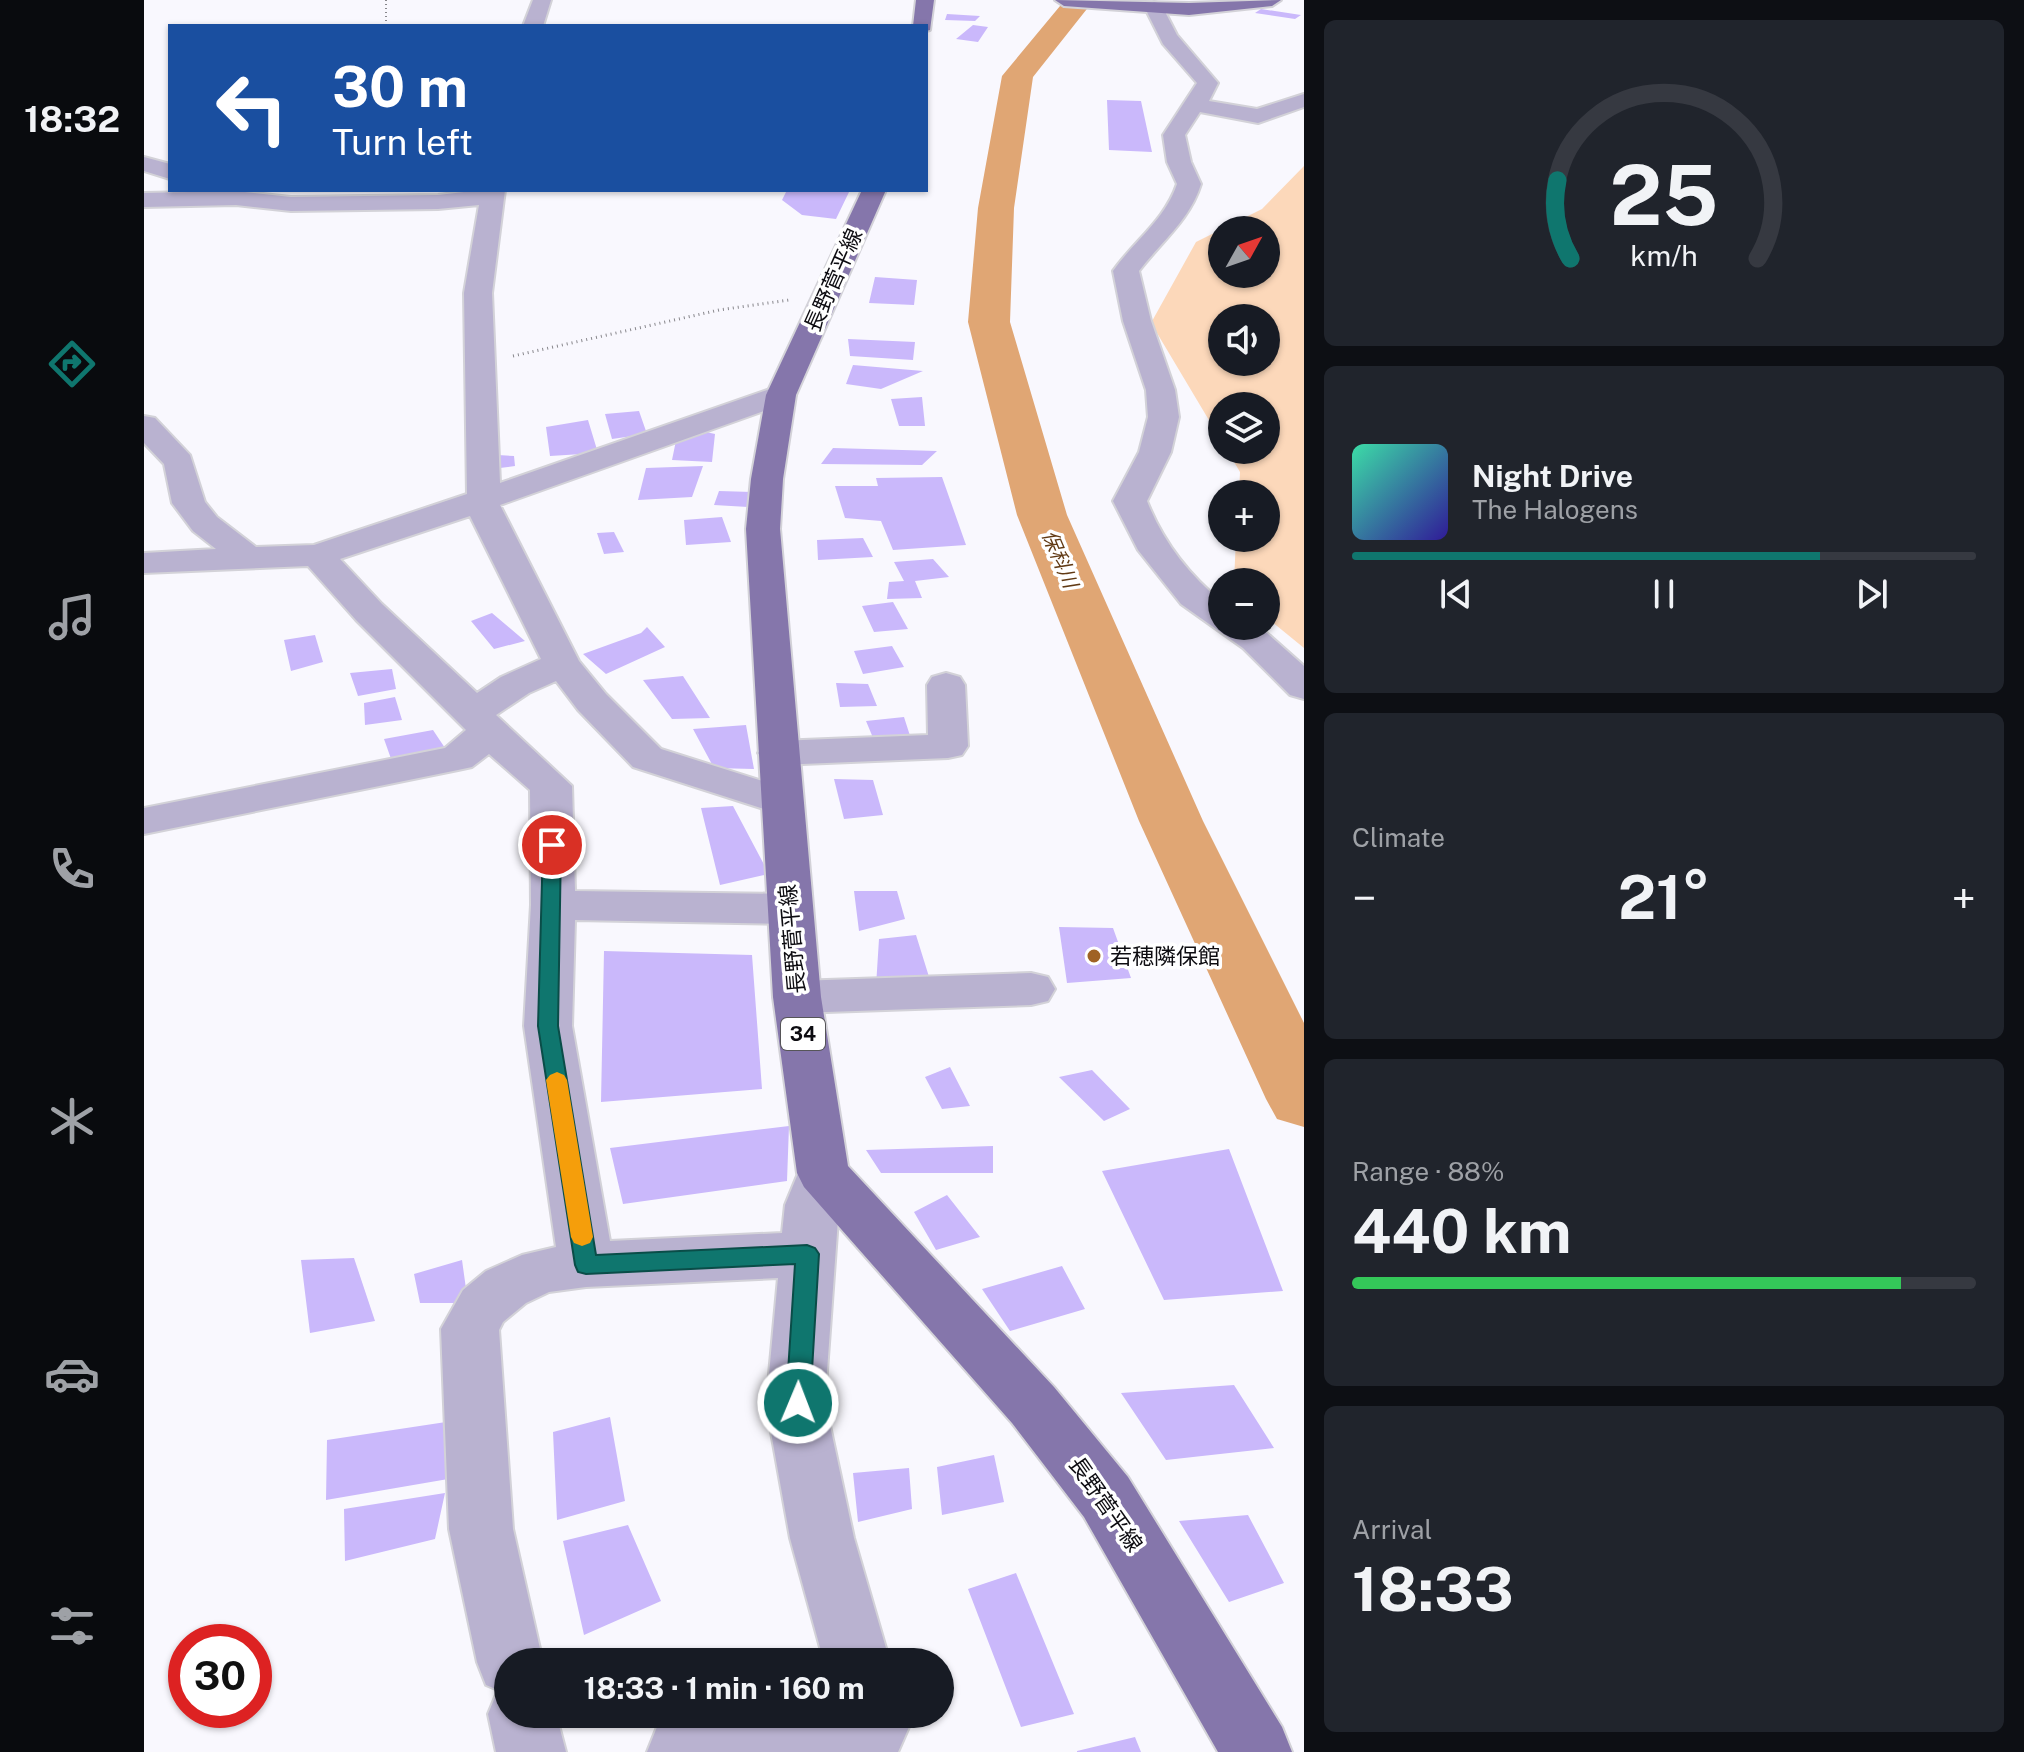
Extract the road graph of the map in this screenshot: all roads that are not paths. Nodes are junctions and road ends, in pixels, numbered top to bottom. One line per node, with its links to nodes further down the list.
1 (542, 0): 7 (street)
2 (925, 0): 8 (main road)
3 (1064, 0): 6 (main road)
4 (1272, 0): 5 (main road)
5 (1230, 3): 6 (main road)
6 (1154, 8): 10 (street)
7 (534, 24)
8 (923, 24)
9 (1304, 100): 10 (street)
10 (1195, 105): 23 (street)
11 (144, 164): 12 (street)
12 (168, 171)
13 (873, 192): 17 (main road, 長野菅平線 / 34)
14 (492, 193): 15 (street); 19 (street)
15 (178, 195): 16 (street)
16 (144, 200)
17 (781, 395): 19 (street); 29 (main road, 長野菅平線 / 34)
18 (144, 425): 21 (street)
19 (484, 499): 20 (street); 25 (street)
20 (317, 555): 21 (street); 28 (street)
21 (248, 558): 22 (street)
22 (144, 563)
23 (1208, 610)
24 (1256, 640): 27 (street)
25 (562, 664): 28 (street); 30 (street)
26 (946, 685): 29 (street)
27 (1304, 687)
28 (480, 721): 31 (street); 32 (street)
29 (778, 753): 30 (main road, 長野菅平線 / 34)
30 (782, 801): 33 (main road, 長野菅平線 / 34)
31 (144, 821)
32 (553, 905): 33 (street); 38 (street)
33 (789, 909): 35 (main road, 長野菅平線 / 34)
34 (1031, 989): 35 (street)
35 (797, 997): 36 (main road, 長野菅平線 / 34)
36 (823, 1173): 37 (street); 45 (main road, 長野菅平線)
37 (807, 1254): 38 (street); 40 (street)
38 (586, 1265): 39 (street)
39 (507, 1648)
40 (853, 1648)
41 (525, 1728): 43 (street)
42 (876, 1731): 44 (street)
43 (531, 1752)
44 (682, 1752)
45 (1257, 1752)

